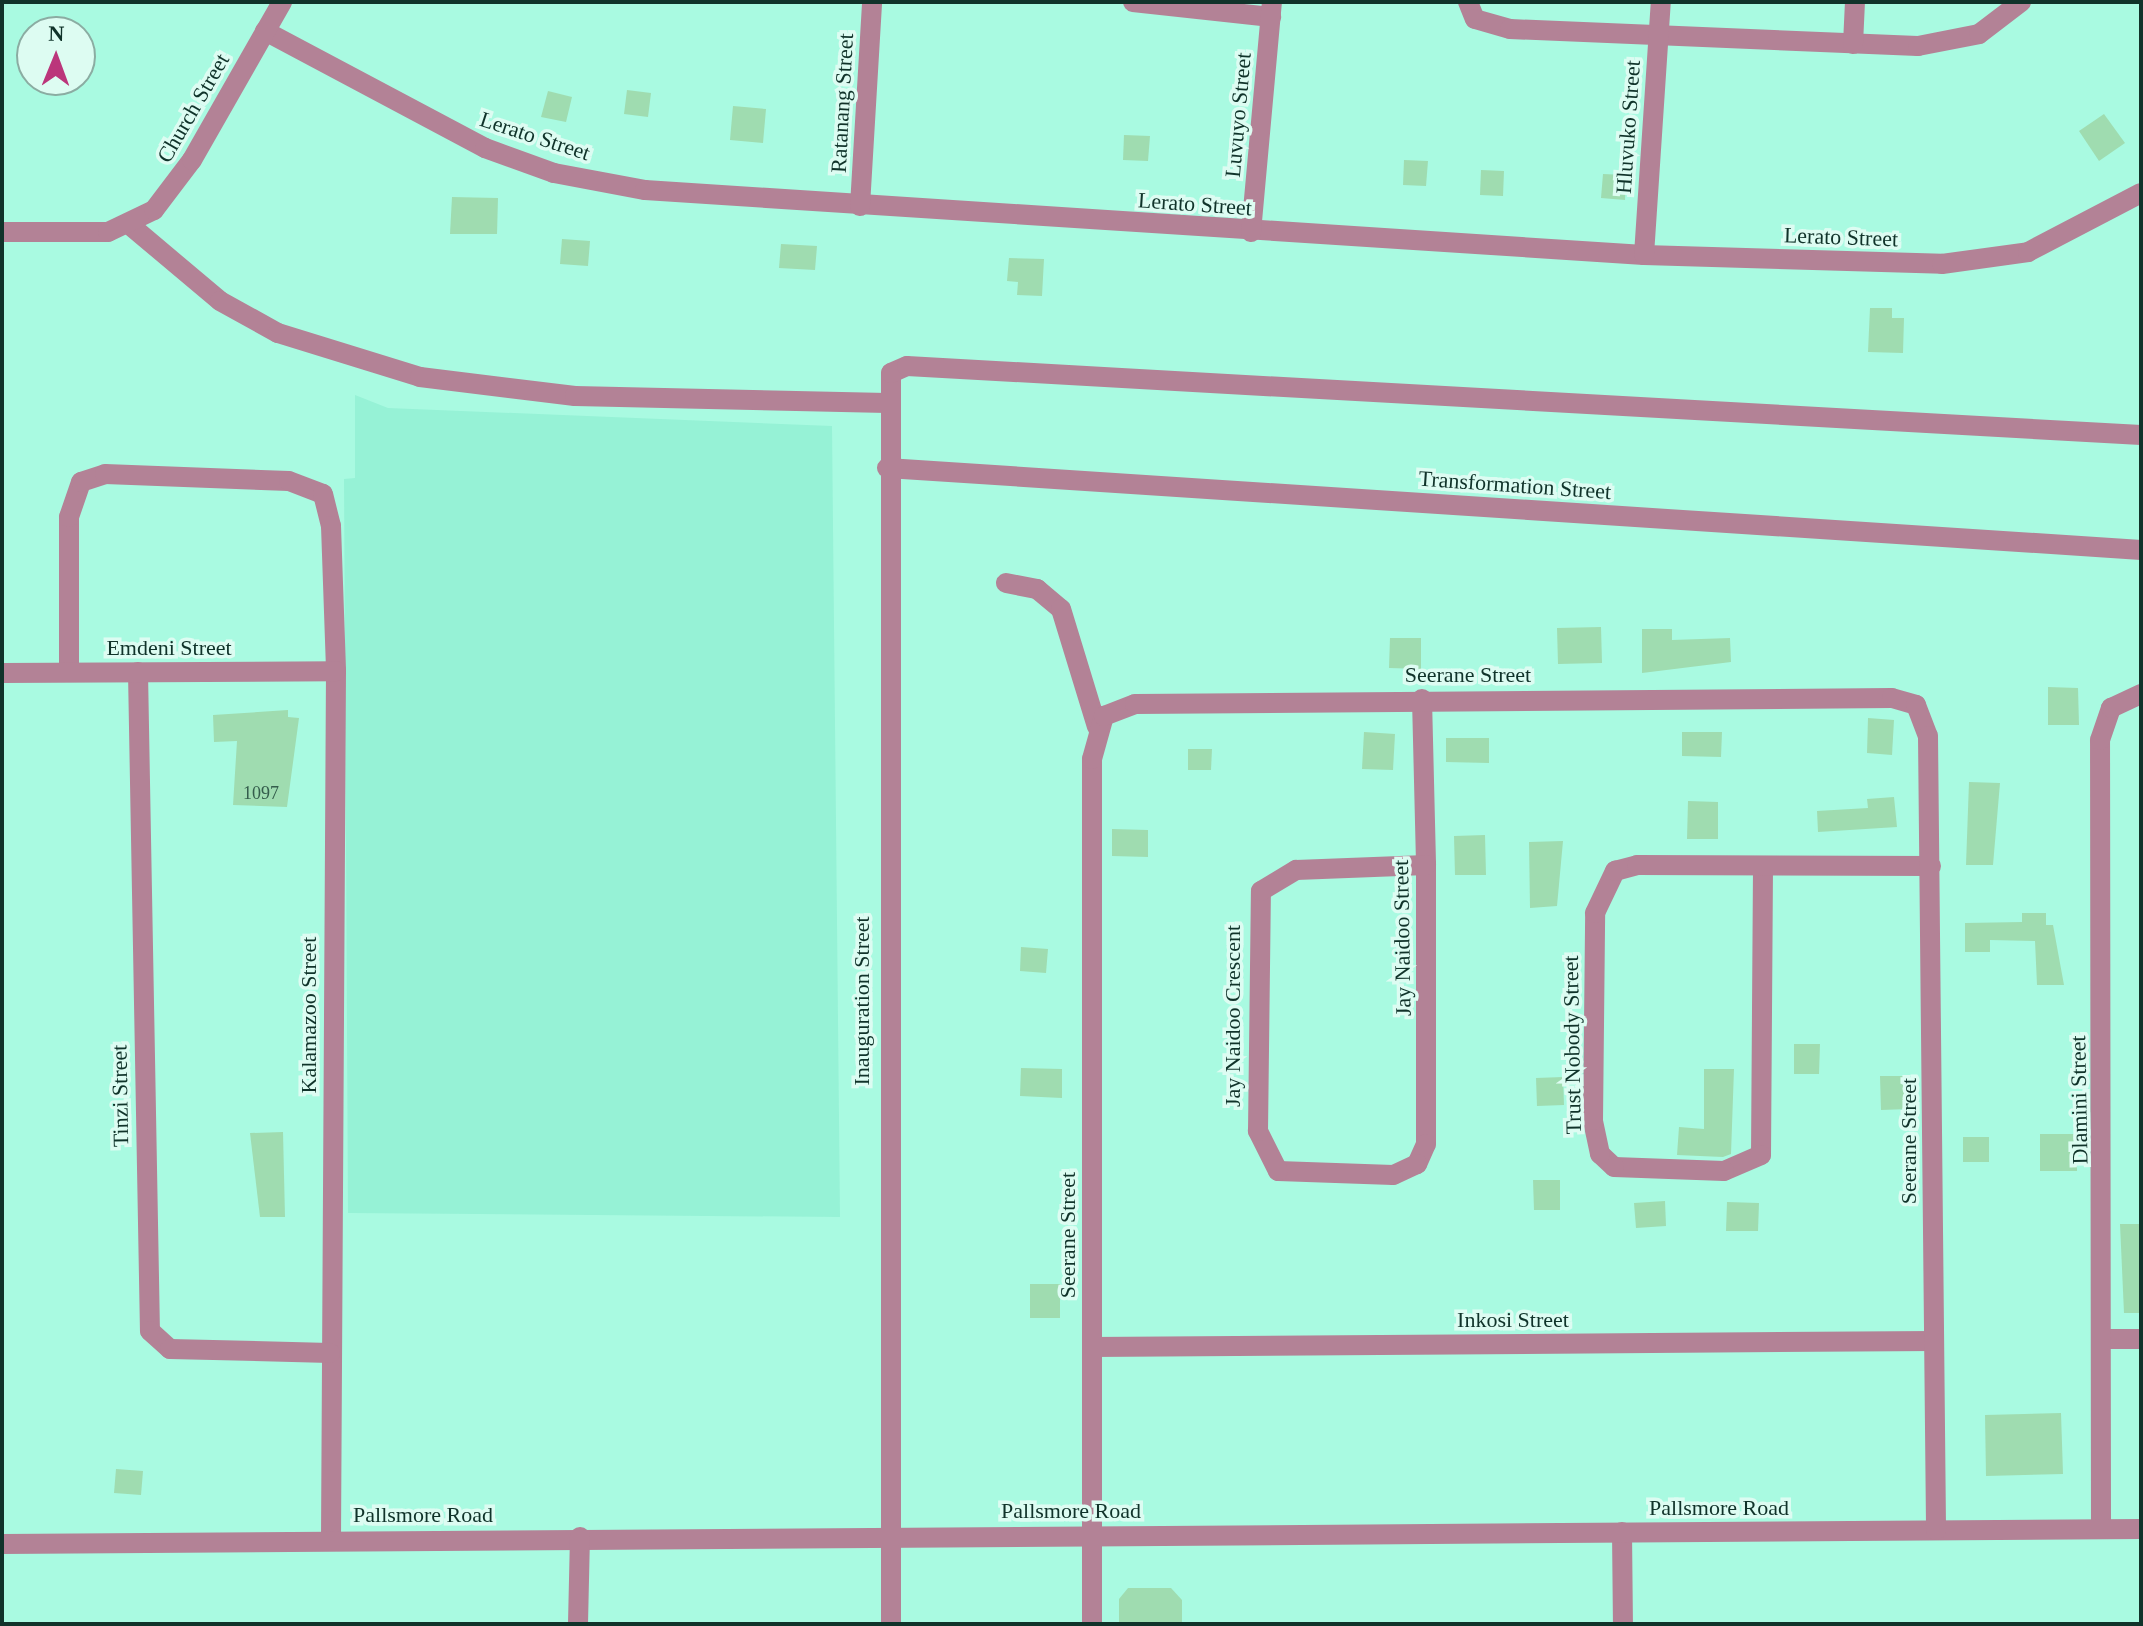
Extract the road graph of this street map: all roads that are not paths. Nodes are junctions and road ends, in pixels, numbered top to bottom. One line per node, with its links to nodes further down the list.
1 (282, 2): 9 (street, Church Street)
2 (872, 2): 13 (street, Ratanang Street)
3 (1133, 2): 8 (street)
4 (1468, 2): 10 (street)
5 (1661, 2): 10 (street, Hluvuko Street)
6 (1855, 2): 11 (street)
7 (2021, 2): 11 (street)
8 (1271, 10): 16 (street, Luvuyo Street)
9 (265, 31): 13 (street, Lerato Street); 14 (street, Church Street)
10 (1659, 34): 11 (street); 17 (street, Hluvuko Street)
11 (1853, 44)
12 (2141, 193): 17 (street, Lerato Street)
13 (860, 206): 16 (street, Lerato Street)
14 (131, 226): 15 (street); 18 (street)
15 (2, 232)
16 (1251, 232): 17 (street, Lerato Street)
17 (1644, 255)
18 (887, 403): 19 (street, Inauguration Street); 20 (street, Inauguration Street)
19 (2141, 435)
20 (887, 468): 21 (street, Transformation Street); 44 (street, Inauguration Street)
21 (2141, 550)
22 (1006, 583): 29 (street)
23 (336, 671): 24 (street, Kalamazoo Street); 25 (street, Emdeni Street); 38 (street, Kalamazoo Street)
24 (69, 672): 25 (street, Emdeni Street); 26 (street, Emdeni Street)
25 (138, 672): 38 (street, Tinzi Street)
26 (2, 673)
27 (2141, 694): 34 (street, Dlamini Street)
28 (1422, 699): 29 (street, Seerane Street); 30 (street, Jay Naidoo Street); 31 (street, Seerane Street)
29 (1097, 727): 37 (street, Seerane Street)
30 (1426, 865): 33 (street, Jay Naidoo Street); 33 (street, Jay Naidoo Crescent)
31 (1931, 866): 32 (street, Trust Nobody Street); 36 (street, Seerane Street)
32 (1763, 868): 32 (street, Trust Nobody Street)
33 (1410, 1170)
34 (2105, 1339): 35 (street); 39 (street, Dlamini Street)
35 (2141, 1339)
36 (1934, 1341): 37 (street, Inkosi Street); 41 (street, Seerane Street)
37 (1092, 1347): 43 (street, Seerane Street)
38 (330, 1353): 46 (street, Kalamazoo Street)
39 (2101, 1529): 40 (street, Pallsmore Road); 41 (street, Pallsmore Road)
40 (2141, 1529)
41 (1936, 1530): 42 (street, Pallsmore Road)
42 (1622, 1532): 43 (street, Pallsmore Road); 51 (street)
43 (1092, 1535): 44 (street, Pallsmore Road); 50 (street, Seerane Street)
44 (891, 1536): 45 (street, Pallsmore Road); 49 (street, Inauguration Street)
45 (580, 1537): 46 (street, Pallsmore Road); 48 (street)
46 (331, 1539): 47 (street, Pallsmore Road)
47 (2, 1544)
48 (578, 1624)
49 (891, 1624)
50 (1092, 1624)
51 (1623, 1624)

